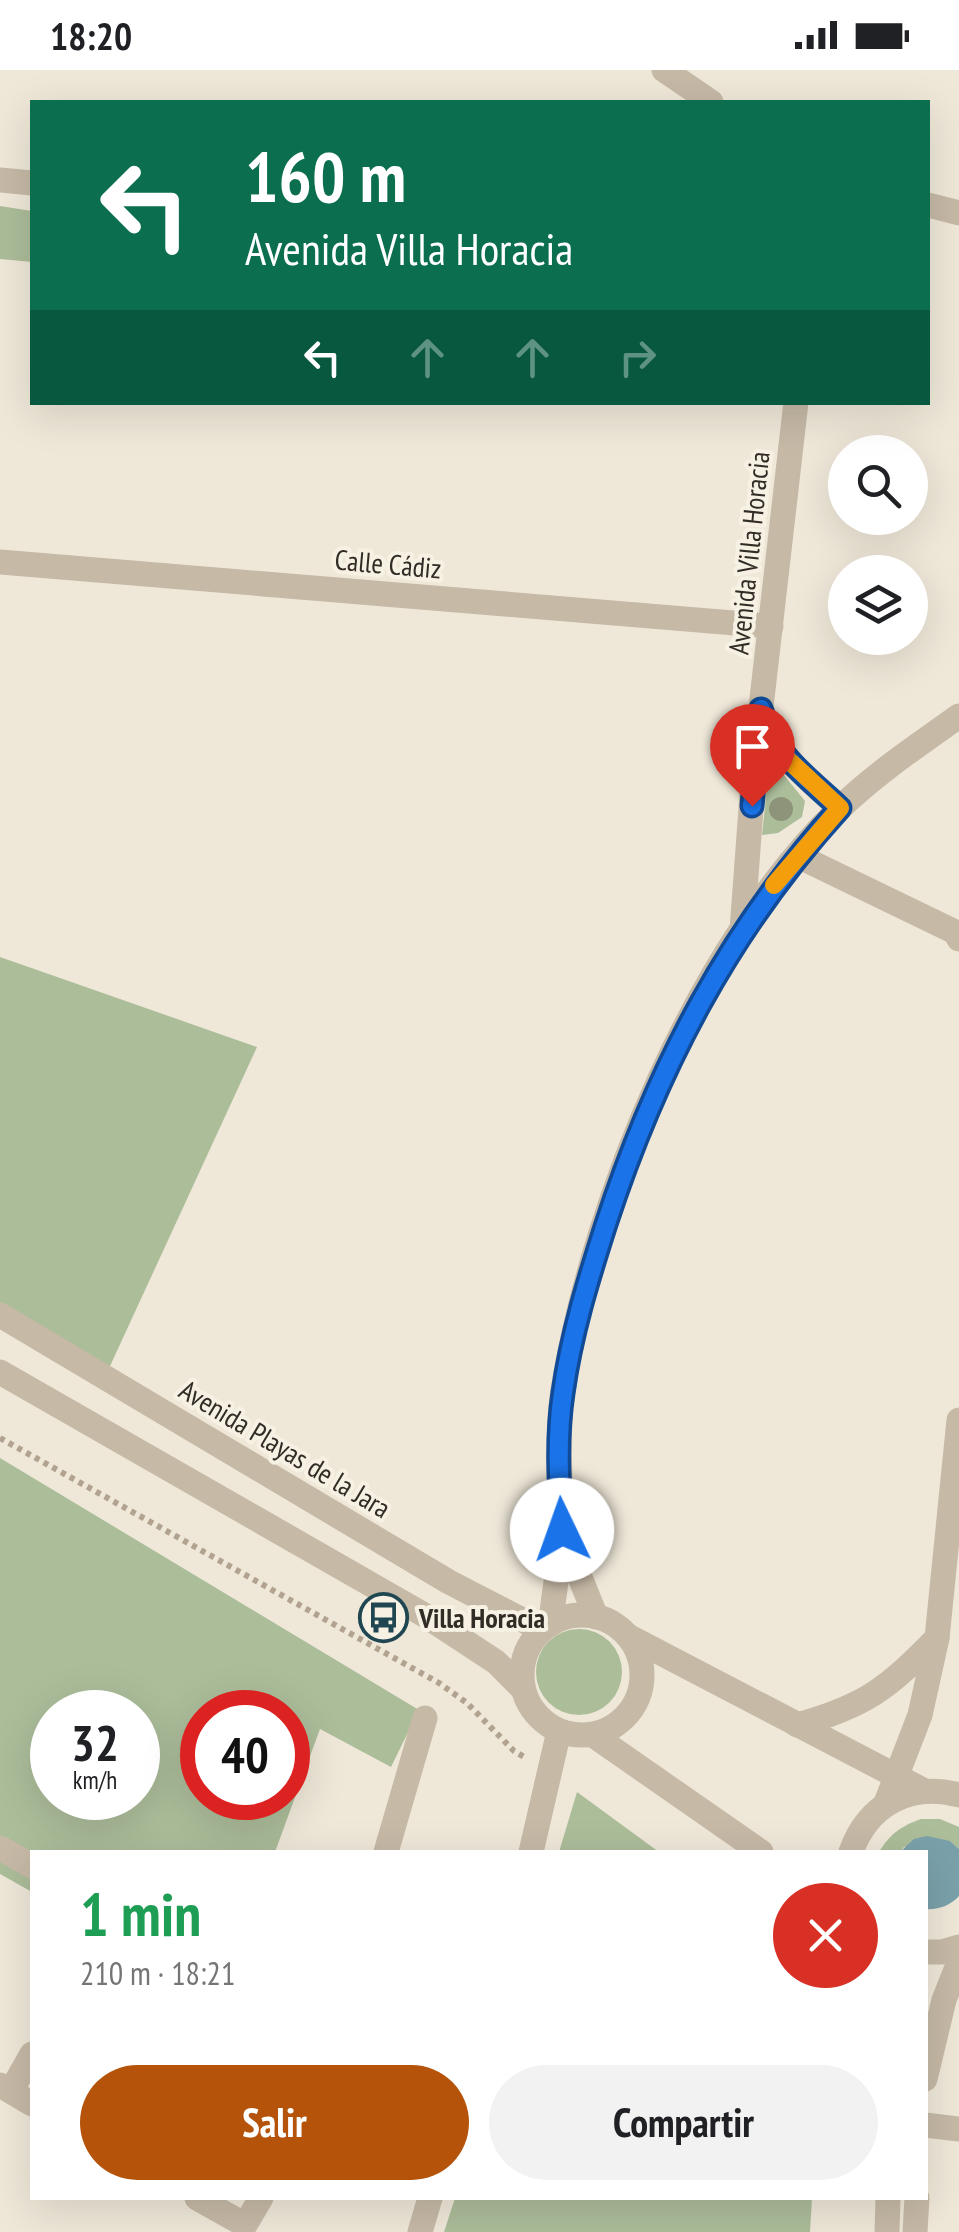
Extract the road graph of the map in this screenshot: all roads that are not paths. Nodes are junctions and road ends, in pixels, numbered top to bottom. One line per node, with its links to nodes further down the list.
1 (664, 70): 2 (street)
2 (708, 100)
3 (0, 180): 4 (street)
4 (30, 183)
5 (930, 206): 6 (street)
6 (959, 212)
7 (796, 405): 9 (street, Avenida Villa Horacia)
8 (0, 562): 9 (street, Calle Cádiz)
9 (771, 626): 10 (street, Avenida Villa Horacia)
10 (761, 709): 12 (street); 14 (street, Avenida Villa Horacia)
11 (959, 716): 12 (street)
12 (840, 808): 13 (street)
13 (798, 856): 14 (street); 15 (street)
14 (742, 930): 19 (street)
15 (959, 939)
16 (0, 1314): 21 (street, Avenida Playas de la Jara)
17 (0, 1372): 24 (street)
18 (959, 1420): 23 (street)
19 (562, 1530): 20 (street); 21 (street)
20 (596, 1617): 21 (street); 22 (street)
21 (547, 1627): 24 (street)
22 (628, 1636): 26 (street); 28 (street)
23 (937, 1638): 26 (street); 29 (street)
24 (523, 1688): 27 (street)
25 (426, 1718): 34 (street)
26 (797, 1725): 29 (street)
27 (559, 1731): 28 (street); 35 (street)
28 (593, 1735): 36 (street)
29 (896, 1774): 30 (street); 32 (street)
30 (923, 1790): 31 (street); 32 (street)
31 (959, 1795)
32 (886, 1804): 37 (street)
33 (0, 1848): 38 (street)
34 (387, 1850)
35 (531, 1850)
36 (757, 1850)
37 (853, 1850)
38 (30, 1865)
39 (959, 1947): 40 (street)
40 (928, 1952)
41 (959, 1962): 43 (street)
42 (30, 2058): 44 (street)
43 (928, 2067)
44 (14, 2094)
45 (928, 2125): 46 (street)
46 (959, 2129)
47 (201, 2200): 48 (street)
48 (260, 2200)
49 (429, 2200): 52 (street)
50 (888, 2200): 53 (street)
51 (917, 2200): 54 (street)
52 (420, 2232)
53 (887, 2232)
54 (915, 2232)

